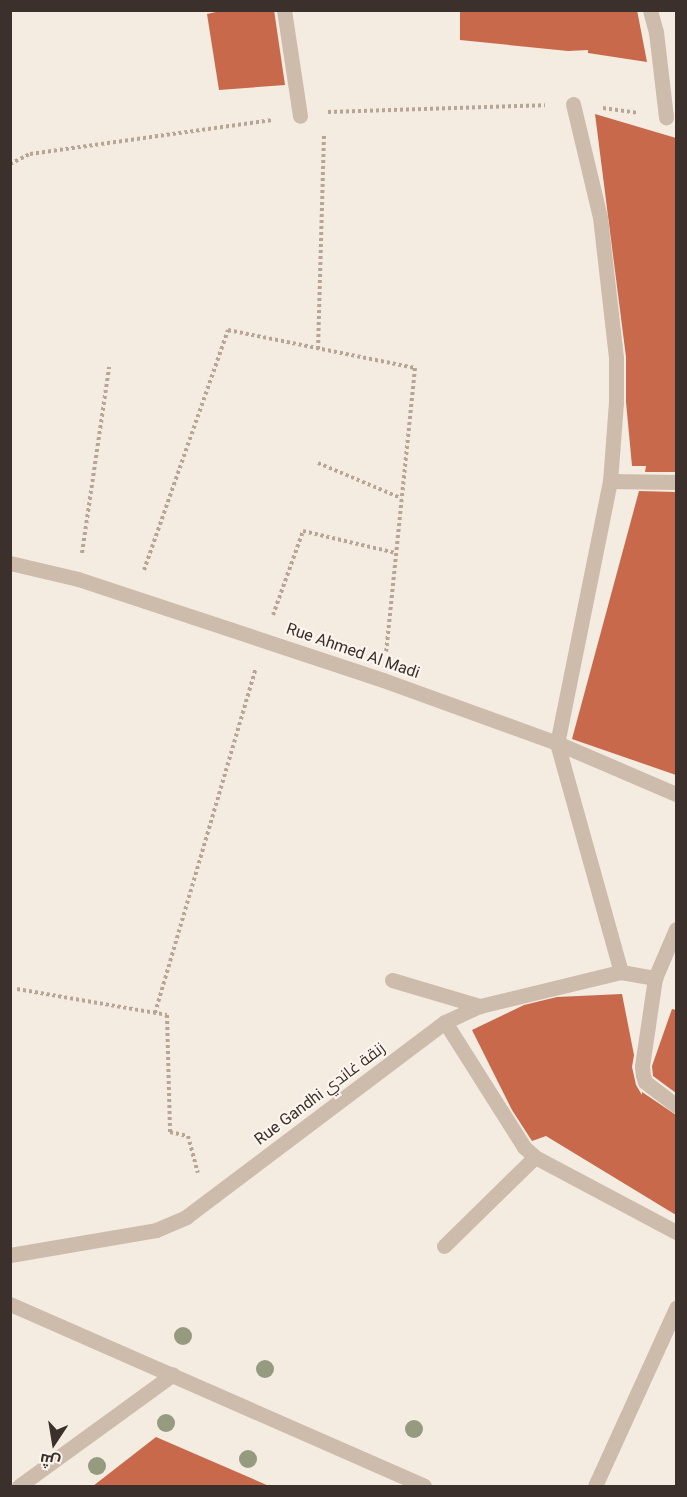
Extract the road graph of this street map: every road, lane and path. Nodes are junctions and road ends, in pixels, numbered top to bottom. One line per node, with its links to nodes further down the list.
1 (284, 10): 4 (street)
2 (650, 10): 5 (street)
3 (573, 104): 5 (path); 7 (path); 10 (street)
4 (300, 116): 6 (path)
5 (666, 117)
6 (10, 164)
7 (318, 349): 12 (path); 16 (path)
8 (110, 367): 15 (path)
9 (318, 463): 12 (path)
10 (610, 481): 11 (street); 19 (street)
11 (676, 482)
12 (401, 498): 13 (path)
13 (396, 553): 17 (path); 18 (path)
14 (10, 563): 15 (street, Rue Ahmed Al Madi)
15 (78, 579): 16 (street, Rue Ahmed Al Madi)
16 (134, 597): 17 (street, Rue Ahmed Al Madi)
17 (265, 640): 18 (street, Rue Ahmed Al Madi); 27 (path)
18 (383, 680): 19 (street, Rue Ahmed Al Madi)
19 (558, 743): 20 (street, Rue Ahmed Al Madi); 22 (street)
20 (676, 794)
21 (676, 928): 23 (street)
22 (621, 972): 23 (street, Rue Gandhi زنقة غاندي); 26 (street, Rue Gandhi زنقة غاندي)
23 (655, 978): 29 (street)
24 (392, 980): 26 (street)
25 (17, 989): 27 (path)
26 (480, 1006): 28 (street, Rue Gandhi زنقة غاندي)
27 (155, 1013): 31 (path)
28 (446, 1022): 30 (street); 31 (street, Rue Gandhi زنقة غاندي)
29 (676, 1105)
30 (536, 1157): 32 (street); 33 (street)
31 (206, 1203): 34 (street, Rue Gandhi زنقة غاندي)
32 (676, 1232)
33 (444, 1246)
34 (10, 1255)
35 (10, 1304): 37 (street)
36 (676, 1308): 40 (street)
37 (173, 1374): 38 (street); 39 (street)
38 (19, 1486)
39 (424, 1486)
40 (595, 1486)

